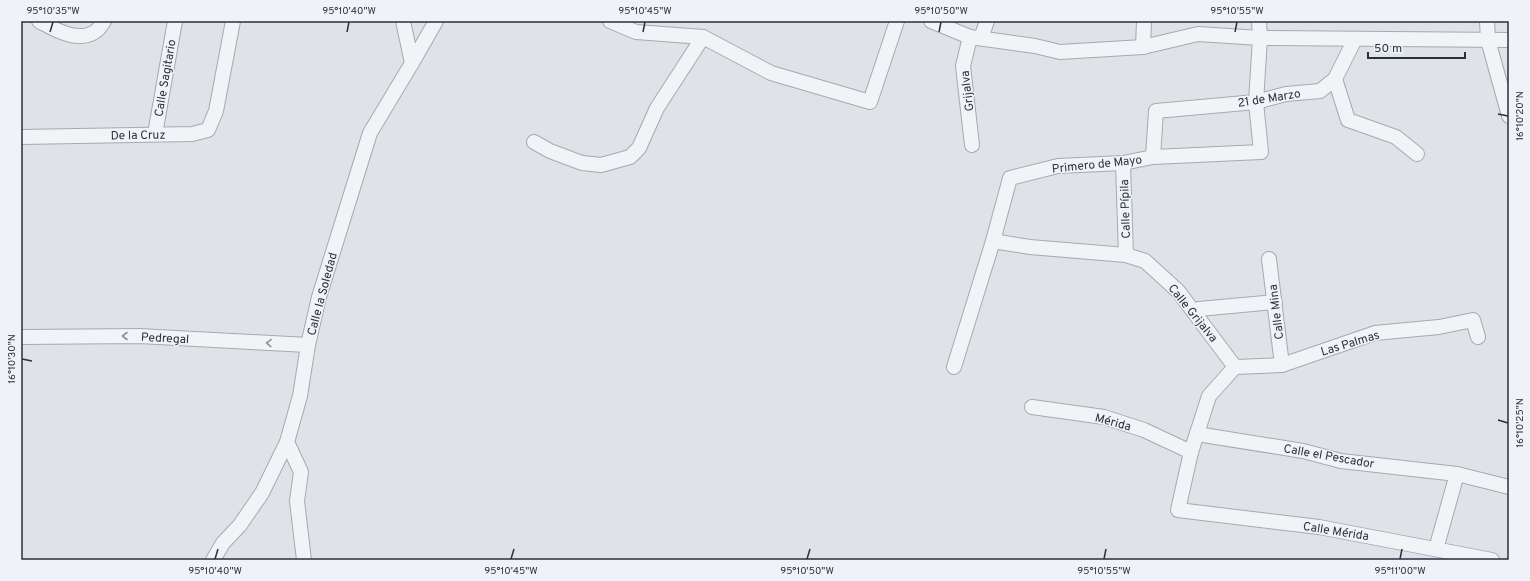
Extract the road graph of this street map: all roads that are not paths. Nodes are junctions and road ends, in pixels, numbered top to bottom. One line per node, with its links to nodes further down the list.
1 (39, 21): 2 (street)
2 (104, 21)
3 (175, 21): 25 (street, Calle Sagitario)
4 (233, 21): 25 (street, De la Cruz)
5 (403, 21): 21 (street)
6 (436, 21): 21 (street, Calle la Soledad)
7 (610, 21): 14 (street)
8 (897, 21): 14 (street)
9 (932, 21): 15 (street)
10 (987, 21): 15 (street, Grijalva)
11 (1144, 21): 20 (street)
12 (1259, 21): 16 (street)
13 (1487, 21): 18 (street)
14 (703, 36): 27 (street)
15 (975, 38): 20 (street); 28 (street, Grijalva)
16 (1260, 38): 17 (street); 20 (street); 23 (street)
17 (1355, 39): 18 (street); 22 (street, 21 de Marzo)
18 (1488, 40): 19 (street); 24 (street)
19 (1509, 40)
20 (1143, 47)
21 (412, 63): 39 (street, Calle la Soledad)
22 (1335, 79): 23 (street, 21 de Marzo); 29 (street)
23 (1256, 102): 30 (street, 21 de Marzo); 30 (street, Primero de Mayo)
24 (1509, 116)
25 (155, 134): 26 (street, De la Cruz)
26 (21, 137)
27 (534, 142)
28 (972, 145)
29 (1417, 154)
30 (1153, 157): 31 (street, Primero de Mayo)
31 (1123, 163): 32 (street, Primero de Mayo); 33 (street, Calle Pípila)
32 (993, 241): 33 (street, Calle Grijalva); 41 (street, Primero de Mayo)
33 (1126, 255): 36 (street, Calle Grijalva)
34 (1269, 260): 35 (street, Calle Mina)
35 (1275, 302): 36 (street); 40 (street, Calle Mina)
36 (1194, 312): 42 (street, Calle Grijalva)
37 (21, 337): 39 (street, Pedregal, one-way to 37)
38 (1478, 337): 40 (street, Las Palmas)
39 (308, 345): 45 (street, Calle la Soledad)
40 (1282, 364): 42 (street, Las Palmas)
41 (954, 367)
42 (1235, 367): 44 (street)
43 (1032, 407): 46 (street, Mérida)
44 (1197, 434): 46 (street); 47 (street, Calle el Pescador)
45 (287, 442): 50 (street, Calle la Soledad); 51 (street)
46 (1191, 452): 49 (street, Calle Mérida)
47 (1457, 474): 48 (street, Calle el Pescador); 49 (street)
48 (1509, 487)
49 (1436, 549): 52 (street, Calle Mérida)
50 (214, 560)
51 (304, 560)
52 (1492, 560)

